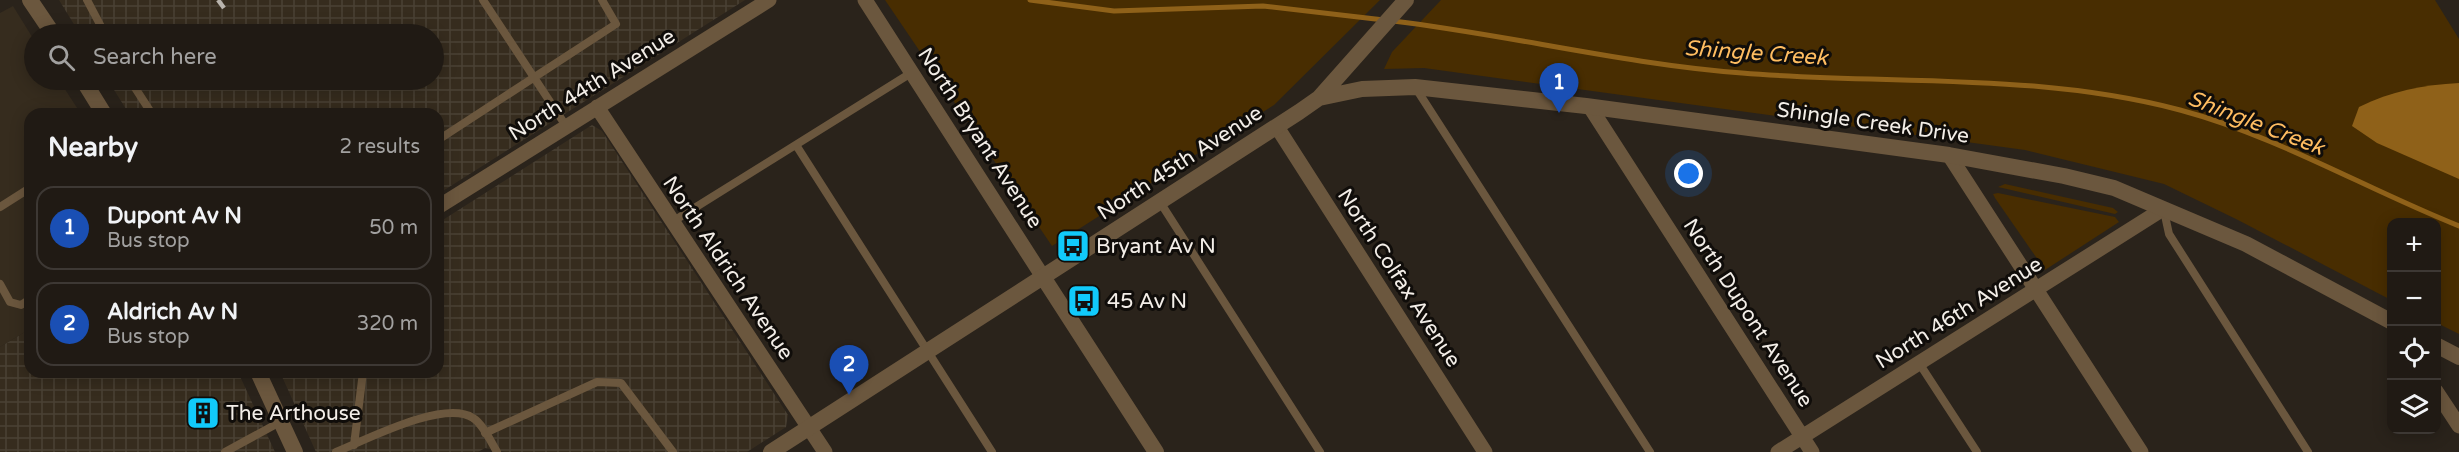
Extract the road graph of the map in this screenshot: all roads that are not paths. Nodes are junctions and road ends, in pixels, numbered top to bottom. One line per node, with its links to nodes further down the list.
1 (30, 0): 8 (street)
2 (87, 0): 9 (lane)
3 (483, 0): 11 (lane)
4 (602, 0): 11 (lane)
5 (769, 0): 16 (street, North 44th Avenue)
6 (865, 0): 10 (street, North Bryant Avenue)
7 (1406, 0): 15 (street, North 45th Avenue)
8 (46, 24)
9 (100, 24)
10 (911, 74): 23 (lane); 31 (street, North Bryant Avenue)
11 (533, 78): 20 (lane); 22 (lane)
12 (1415, 87): 15 (street, Shingle Creek Drive); 17 (street, Shingle Creek Drive); 60 (lane)
13 (88, 90): 18 (street)
14 (136, 90): 19 (lane)
15 (1319, 98): 21 (street, North 45th Avenue)
16 (597, 107): 20 (street, North 44th Avenue); 30 (street, North Aldrich Avenue)
17 (1590, 107): 24 (street, Shingle Creek Drive); 47 (street, North Dupont Avenue)
18 (100, 108)
19 (148, 108)
20 (566, 126): 27 (street, North 44th Avenue)
21 (1277, 127): 26 (street, North 45th Avenue); 59 (street, North Colfax Avenue)
22 (444, 136)
23 (796, 145): 30 (lane); 37 (lane)
24 (1949, 155): 29 (street, Shingle Creek Drive); 33 (street)
25 (24, 192): 28 (lane)
26 (1160, 202): 31 (street, North 45th Avenue); 58 (lane)
27 (444, 203)
28 (0, 207)
29 (2163, 209): 33 (street, North 46th Avenue); 35 (street, Shingle Creek Drive); 65 (lane)
30 (672, 222): 45 (street, North Aldrich Avenue)
31 (1043, 277): 37 (street, North 45th Avenue); 57 (street, North Bryant Avenue)
32 (0, 284): 34 (lane)
33 (2035, 290): 39 (street, North 46th Avenue); 64 (street)
34 (24, 303)
35 (2387, 320)
36 (2441, 348): 38 (street)
37 (928, 352): 45 (street, North 45th Avenue); 56 (lane)
38 (2459, 357)
39 (1919, 362): 47 (street, North 46th Avenue); 63 (lane)
40 (261, 378): 43 (street)
41 (362, 378): 48 (lane)
42 (2441, 399): 44 (street)
43 (280, 422): 49 (lane); 50 (street)
44 (2459, 426)
45 (809, 428): 54 (street, North 45th Avenue); 55 (street, North Aldrich Avenue)
46 (485, 433): 48 (lane); 52 (lane); 53 (lane)
47 (1802, 436): 61 (street, North 46th Avenue); 62 (street, North Dupont Avenue)
48 (354, 445): 51 (lane)
49 (225, 452)
50 (295, 452)
51 (336, 452)
52 (497, 452)
53 (673, 452)
54 (771, 452)
55 (825, 452)
56 (992, 452)
57 (1156, 452)
58 (1320, 452)
59 (1485, 452)
60 (1650, 452)
61 (1778, 452)
62 (1812, 452)
63 (1977, 452)
64 (2140, 452)
65 (2308, 452)

